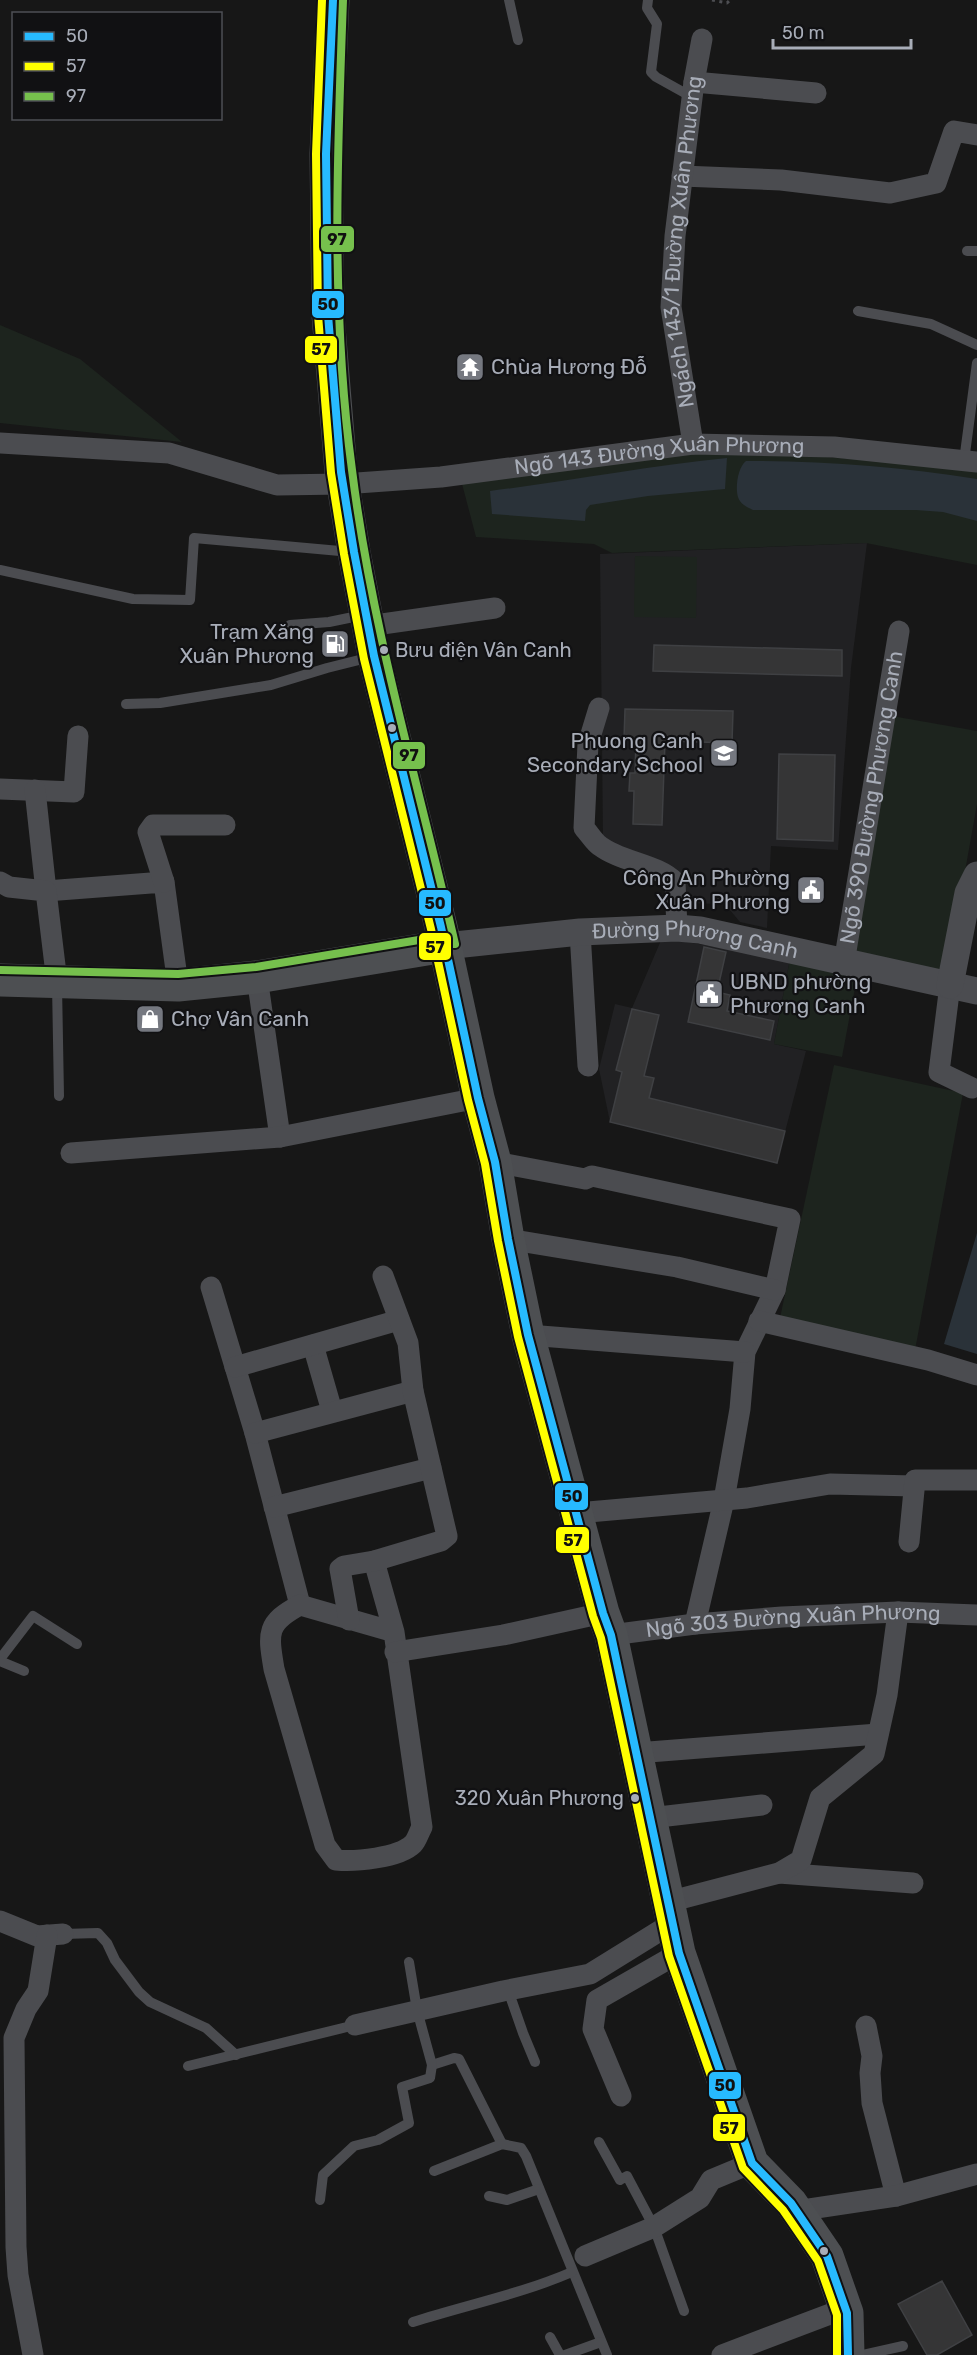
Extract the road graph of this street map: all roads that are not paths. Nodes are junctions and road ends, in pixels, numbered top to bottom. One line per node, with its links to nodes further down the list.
1 (333, 0): 16 (main road)
2 (509, 0): 5 (lane)
3 (648, 0): 6 (lane)
4 (702, 39): 6 (street, Ngách 143/1 Đường Xuân Phương)
5 (518, 40)
6 (692, 89): 7 (street); 9 (street, Ngách 143/1 Đường Xuân Phương)
7 (816, 93)
8 (977, 135): 9 (street)
9 (682, 176): 14 (street, Ngách 143/1 Đường Xuân Phương)
10 (858, 310): 11 (lane)
11 (977, 345)
12 (977, 363): 15 (lane)
13 (0, 443): 16 (street, Ngõ 143 Đường Xuân Phương)
14 (693, 444): 15 (street, Ngõ 143 Đường Xuân Phương); 16 (street, Ngõ 143 Đường Xuân Phương)
15 (971, 462)
16 (343, 484): 17 (main road)
17 (354, 552): 18 (lane); 22 (main road)
18 (0, 570)
19 (495, 609): 22 (street)
20 (290, 625): 22 (lane)
21 (899, 631): 36 (street, Ngõ 390 Đường Phương Canh)
22 (369, 632): 23 (lane); 35 (main road)
23 (126, 704)
24 (599, 708): 33 (street)
25 (78, 736): 27 (street)
26 (0, 789): 27 (street)
27 (35, 790): 32 (street)
28 (225, 825): 31 (street)
29 (977, 875): 41 (street)
30 (0, 882): 32 (street)
31 (164, 882): 32 (street); 40 (street)
32 (46, 891): 39 (street)
33 (677, 928): 34 (street, Đường Phương Canh); 36 (street, Đường Phương Canh)
34 (579, 932): 35 (street, Đường Phương Canh); 43 (street)
35 (445, 946): 37 (main road); 46 (main road)
36 (844, 963): 41 (street, Đường Phương Canh)
37 (257, 977): 40 (main road); 47 (street)
38 (0, 980): 39 (main road)
39 (57, 982): 40 (main road); 45 (lane)
40 (178, 985)
41 (950, 985): 42 (street, Đường Phương Canh); 44 (street)
42 (977, 991)
43 (588, 1066)
44 (972, 1088)
45 (59, 1096)
46 (477, 1098): 47 (street); 49 (main road)
47 (280, 1137): 48 (street)
48 (71, 1153)
49 (495, 1162): 50 (main road); 53 (street)
50 (507, 1239): 53 (street); 56 (main road)
51 (383, 1276): 54 (street)
52 (211, 1287): 59 (street)
53 (775, 1290): 55 (street)
54 (399, 1320): 57 (street); 61 (street)
55 (759, 1322): 58 (street); 60 (street)
56 (528, 1335): 58 (street); 69 (main road)
57 (313, 1345): 59 (street); 62 (street)
58 (745, 1352): 67 (street)
59 (235, 1367): 63 (street)
60 (977, 1375)
61 (413, 1391): 62 (street); 64 (street)
62 (332, 1411): 63 (street)
63 (255, 1433): 68 (street)
64 (431, 1468): 68 (street); 71 (street)
65 (977, 1480): 66 (street)
66 (914, 1486): 67 (street); 70 (street)
67 (723, 1500): 69 (street); 77 (street)
68 (274, 1508): 72 (street)
69 (577, 1513): 76 (main road)
70 (909, 1542)
71 (374, 1561): 75 (street); 78 (street)
72 (300, 1605): 75 (street); 78 (street)
73 (898, 1611): 74 (street, Ngõ 303 Đường Xuân Phương); 77 (street, Ngõ 303 Đường Xuân Phương); 82 (street)
74 (977, 1615)
75 (349, 1620): 78 (street)
76 (607, 1624): 77 (street, Ngõ 303 Đường Xuân Phương); 78 (street, Ngõ 303 Đường Xuân Phương); 83 (main road)
77 (695, 1624)
78 (395, 1642)
79 (77, 1644): 80 (lane)
80 (0, 1660): 81 (lane)
81 (24, 1671)
82 (878, 1734): 83 (street); 86 (street)
83 (636, 1753): 85 (main road)
84 (762, 1805): 85 (street)
85 (650, 1818): 89 (main road)
86 (779, 1873): 87 (street); 89 (street)
87 (913, 1883)
88 (0, 1921): 90 (street)
89 (674, 1926): 92 (street); 100 (street); 104 (main road)
90 (55, 1935): 96 (lane); 101 (street)
91 (409, 1962): 93 (lane)
92 (508, 1990): 93 (street); 97 (lane)
93 (417, 2010): 94 (street); 98 (lane)
94 (355, 2025): 96 (lane)
95 (866, 2026): 109 (street)
96 (236, 2055): 99 (lane)
97 (535, 2062)
98 (432, 2065): 103 (lane); 110 (lane)
99 (188, 2066)
100 (621, 2096)
101 (8, 2125): 120 (street)
102 (599, 2142): 112 (lane)
103 (502, 2144): 105 (lane); 107 (lane)
104 (752, 2163): 111 (main road); 112 (street)
105 (434, 2171)
106 (977, 2174): 109 (street)
107 (539, 2189): 108 (lane); 113 (lane)
108 (489, 2196)
109 (896, 2196): 111 (street)
110 (320, 2200)
111 (796, 2211): 114 (main road)
112 (654, 2228): 113 (street); 115 (lane)
113 (578, 2264): 116 (lane); 118 (lane)
114 (846, 2308): 124 (street); 125 (main road)
115 (684, 2310)
116 (413, 2322)
117 (550, 2337): 121 (lane)
118 (601, 2342): 122 (lane); 123 (lane)
119 (903, 2346): 126 (lane)
120 (33, 2355)
121 (560, 2355)
122 (565, 2355)
123 (607, 2355)
124 (722, 2355)
125 (848, 2355)
126 (863, 2355)

